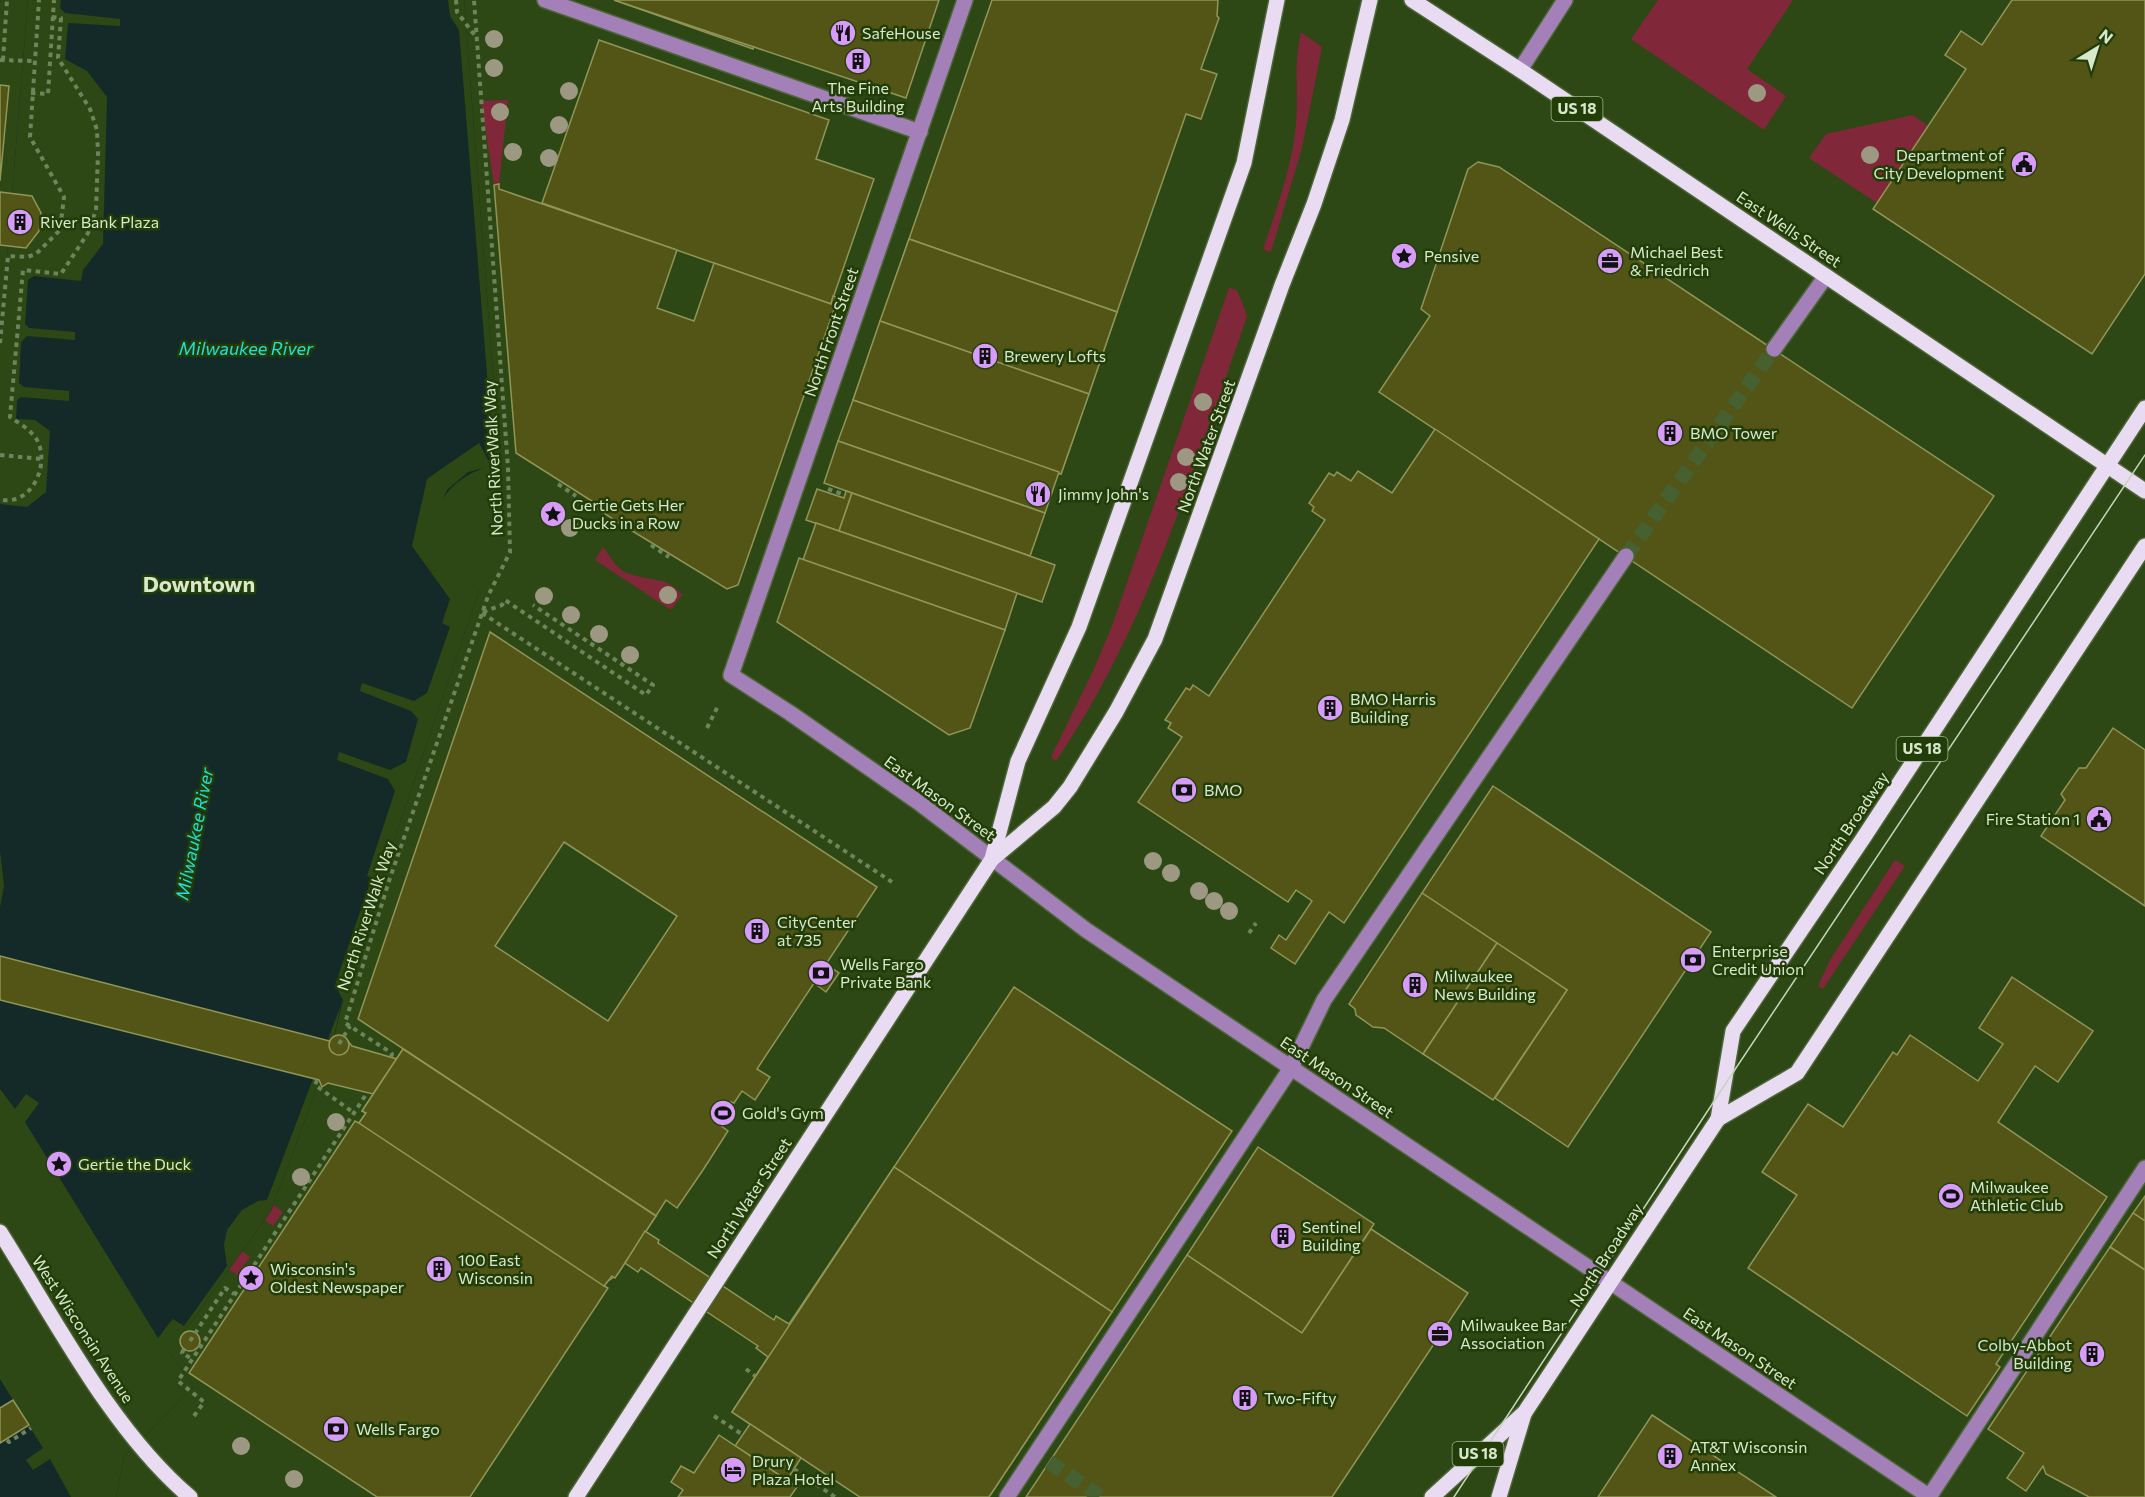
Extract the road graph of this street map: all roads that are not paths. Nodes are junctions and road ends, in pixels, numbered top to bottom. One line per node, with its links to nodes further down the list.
1 (545, 0): 8 (street)
2 (965, 0): 8 (street, North Front Street)
3 (1277, 0): 17 (main road, North Water Street)
4 (1370, 0): 17 (main road, North Water Street)
5 (1412, 0): 7 (main road, East Wells Street / US 18)
6 (1565, 0): 7 (street)
7 (1520, 70): 9 (main road, East Wells Street / US 18)
8 (920, 132): 16 (street, North Front Street)
9 (1826, 276): 10 (street); 12 (main road, East Wells Street / US 18)
10 (1774, 349)
11 (2145, 408): 12 (main road, North Broadway)
12 (2108, 466): 13 (main road, East Wells Street / US 18); 19 (main road, North Broadway / US 18)
13 (2145, 491)
14 (2145, 546): 19 (main road, North Broadway)
15 (1626, 556): 18 (street)
16 (731, 675): 17 (street, East Mason Street)
17 (992, 859): 18 (street, East Mason Street); 27 (main road, North Water Street)
18 (1291, 1068): 22 (street, East Mason Street); 24 (street)
19 (1718, 1119): 22 (main road, North Broadway / US 18)
20 (2145, 1168): 31 (street)
21 (0, 1232): 26 (main road, West Wisconsin Avenue)
22 (1610, 1282): 23 (main road, North Broadway / US 18); 31 (street, East Mason Street)
23 (1525, 1412): 29 (main road, North Broadway / US 18); 30 (main road, North Broadway)
24 (1035, 1453): 25 (street); 28 (street)
25 (1049, 1462)
26 (190, 1497)
27 (576, 1497)
28 (1006, 1497)
29 (1432, 1497)
30 (1499, 1497)
31 (1929, 1497)

